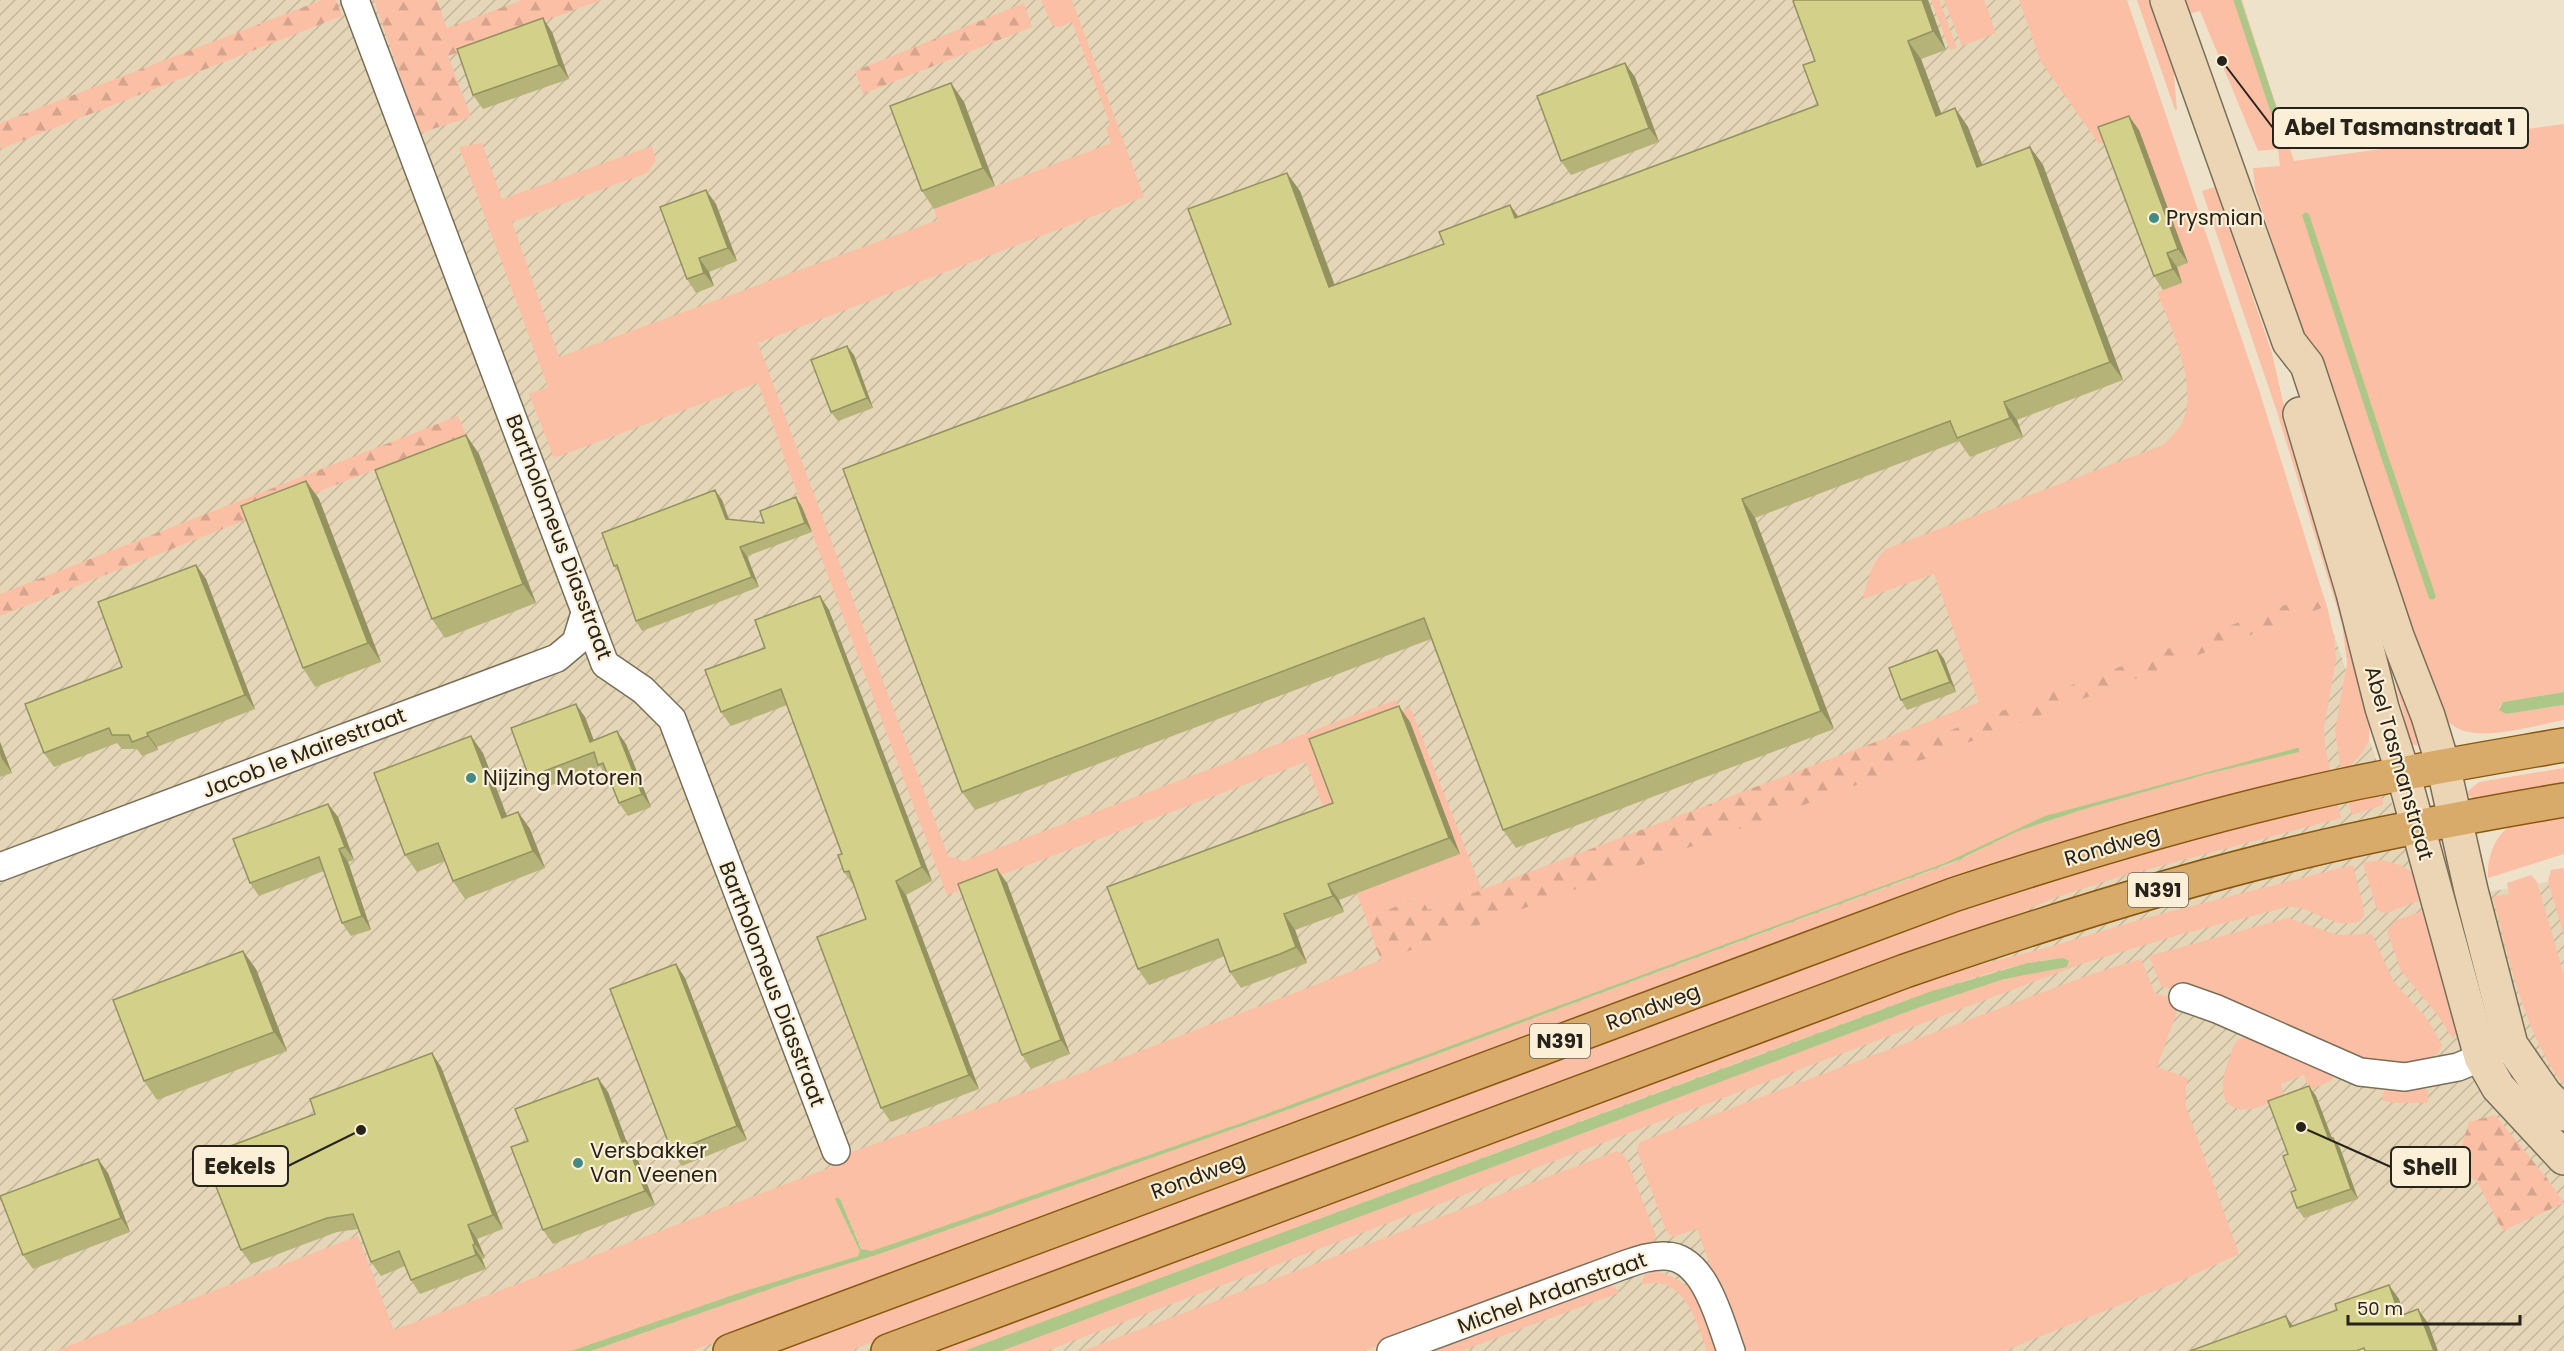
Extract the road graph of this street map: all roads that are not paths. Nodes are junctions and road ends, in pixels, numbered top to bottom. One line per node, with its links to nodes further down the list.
1 (355, 0): 4 (street, Bartholomeus Diasstraat)
2 (2167, 0): 3 (street, Abel Tasmanstraat)
3 (2289, 342): 6 (street, Abel Tasmanstraat); 7 (street, Abel Tasmanstraat)
4 (585, 613): 11 (street, Jacob le Mairestraat); 16 (street, Bartholomeus Diasstraat)
5 (2564, 745): 6 (main road, Rondweg / N391)
6 (2443, 765): 7 (main road, Rondweg / N391); 9 (street, Abel Tasmanstraat)
7 (2403, 773): 10 (street, Abel Tasmanstraat); 18 (main road, Rondweg / N391)
8 (2564, 800): 9 (main road, N391)
9 (2456, 819): 10 (main road, N391); 13 (street, Abel Tasmanstraat)
10 (2417, 827): 14 (street, Abel Tasmanstraat); 19 (main road, N391)
11 (0, 867)
12 (2183, 997): 14 (street)
13 (2511, 1045): 14 (street); 15 (street, Abel Tasmanstraat)
14 (2481, 1057): 17 (street, Abel Tasmanstraat)
15 (2564, 1114)
16 (836, 1151)
17 (2564, 1158)
18 (730, 1351)
19 (888, 1351)
20 (1391, 1351): 21 (street, Michel Ardanstraat)
21 (1731, 1351)

